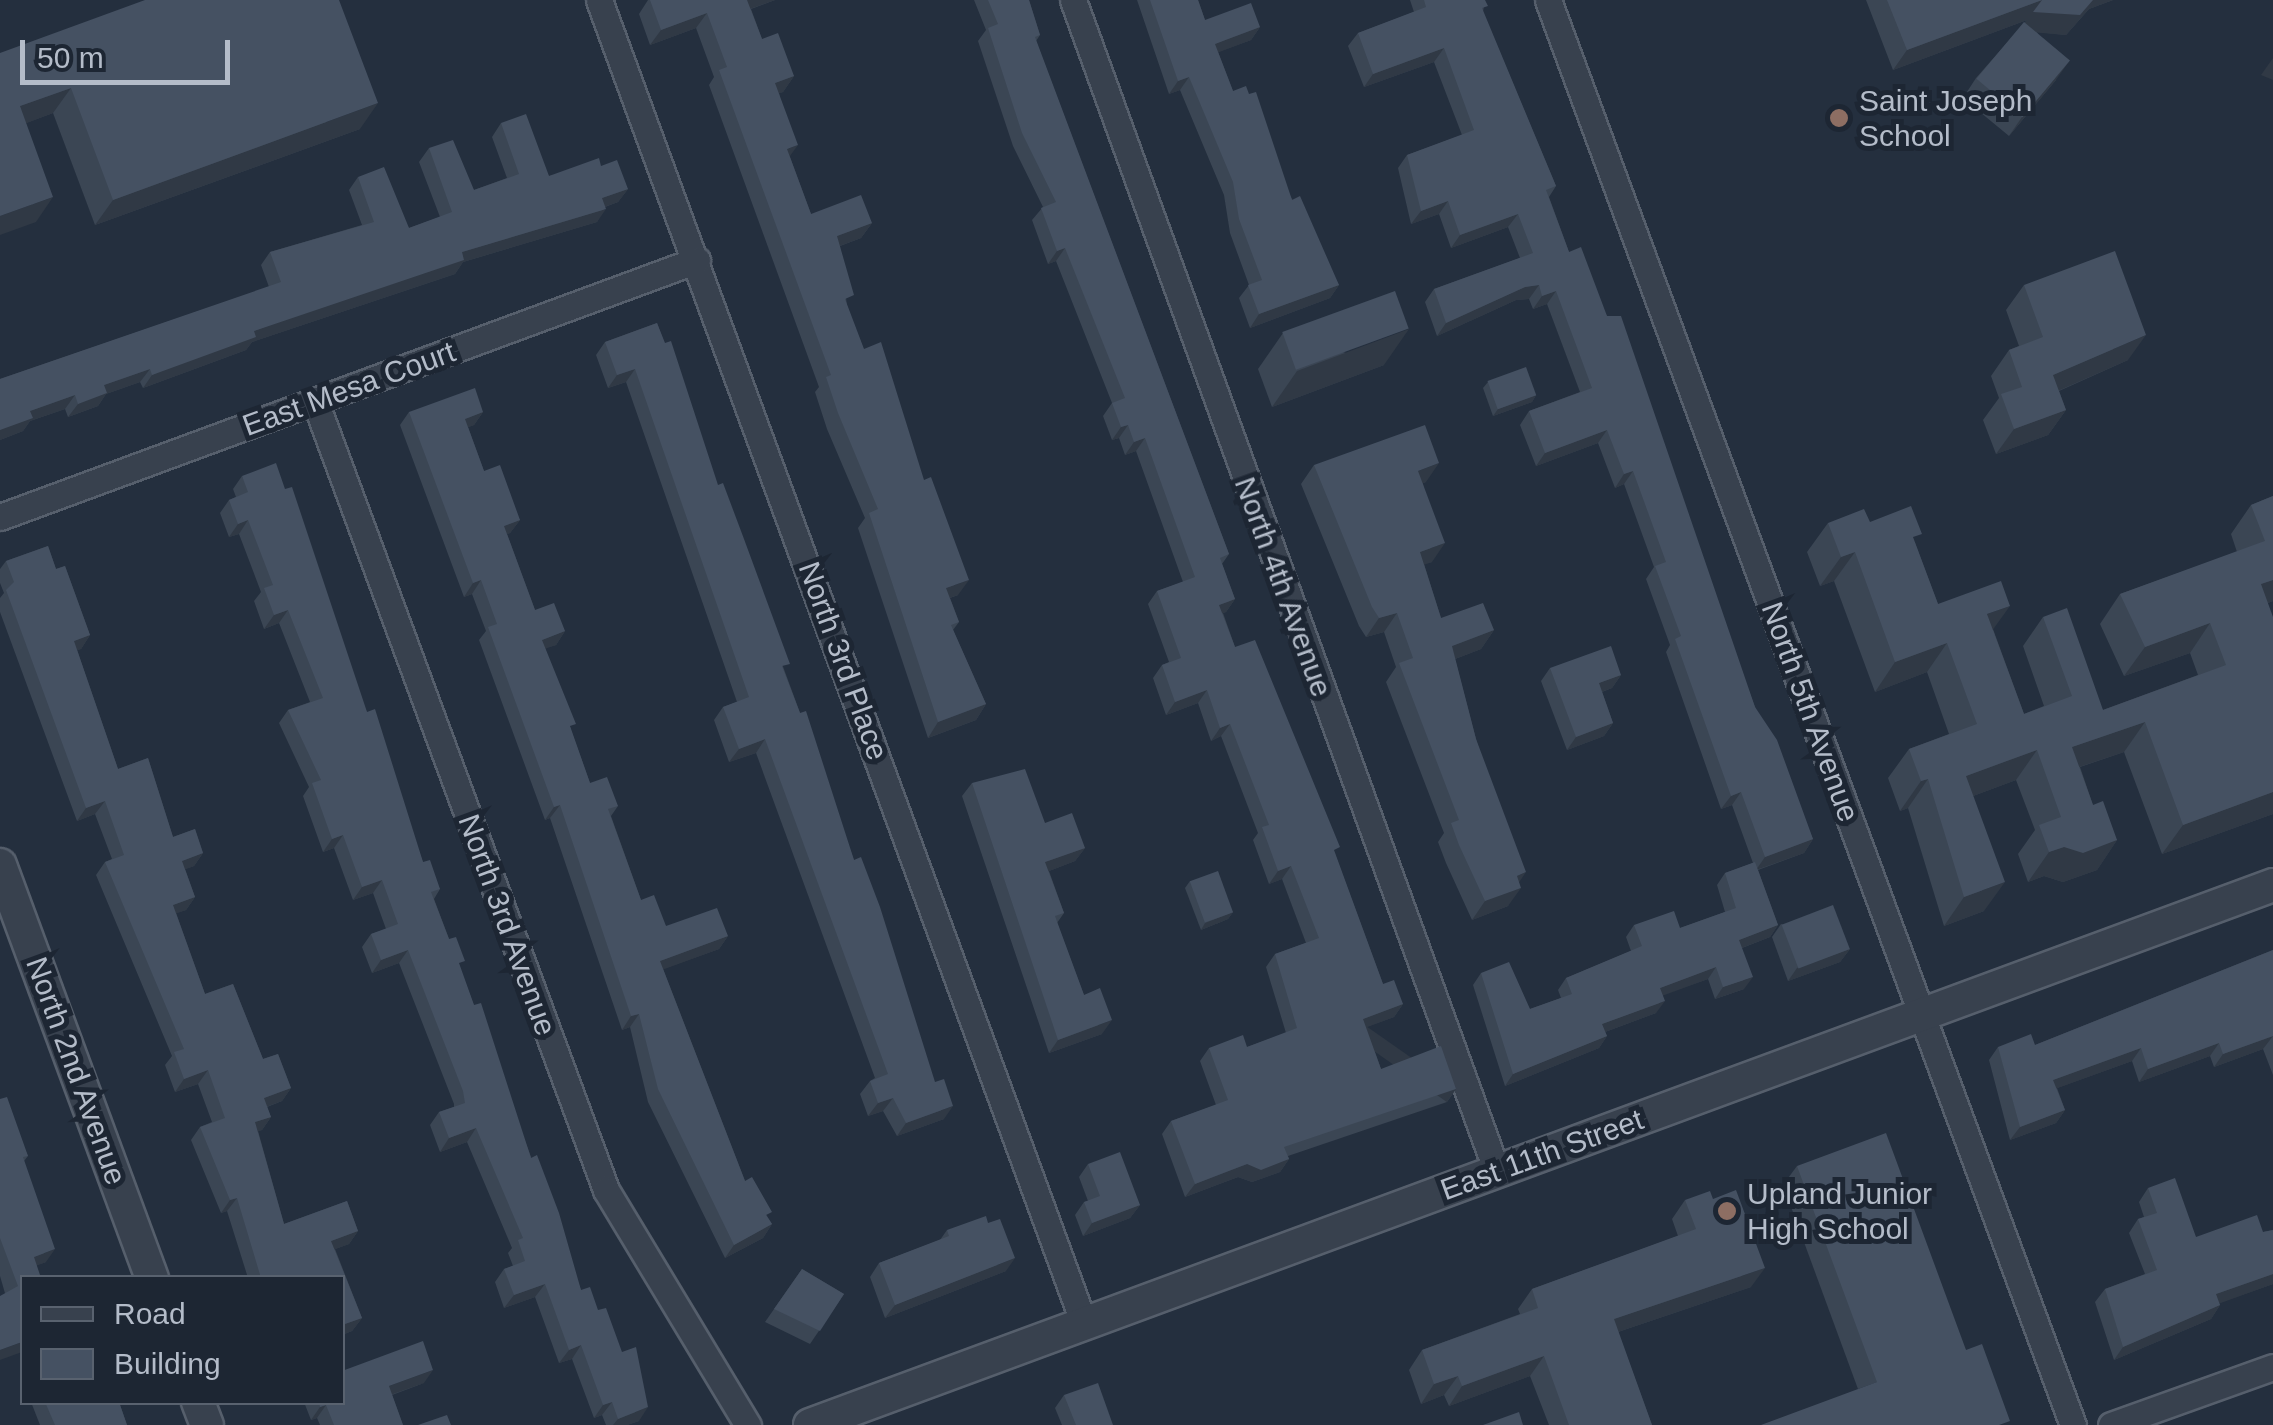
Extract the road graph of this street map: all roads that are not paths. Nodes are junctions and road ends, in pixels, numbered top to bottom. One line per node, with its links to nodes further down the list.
1 (599, 0): 4 (street, North 3rd Place)
2 (1073, 0): 10 (street, North 4th Avenue)
3 (1548, 0): 9 (street, North 5th Avenue)
4 (698, 260): 5 (street, East Mesa Court); 12 (street, North 3rd Place)
5 (315, 401): 6 (street, East Mesa Court); 14 (street, North 3rd Avenue)
6 (0, 517)
7 (0, 865): 11 (street, North 2nd Avenue)
8 (2273, 886): 9 (street, East 11th Street)
9 (1922, 1015): 10 (street, East 11th Street); 16 (street, North 5th Avenue)
10 (1497, 1172): 12 (street, East 11th Street)
11 (151, 1275)
12 (1084, 1324): 15 (street, East 11th Street)
13 (2273, 1367): 17 (street)
14 (748, 1425)
15 (810, 1425)
16 (2073, 1425)
17 (2112, 1425)

